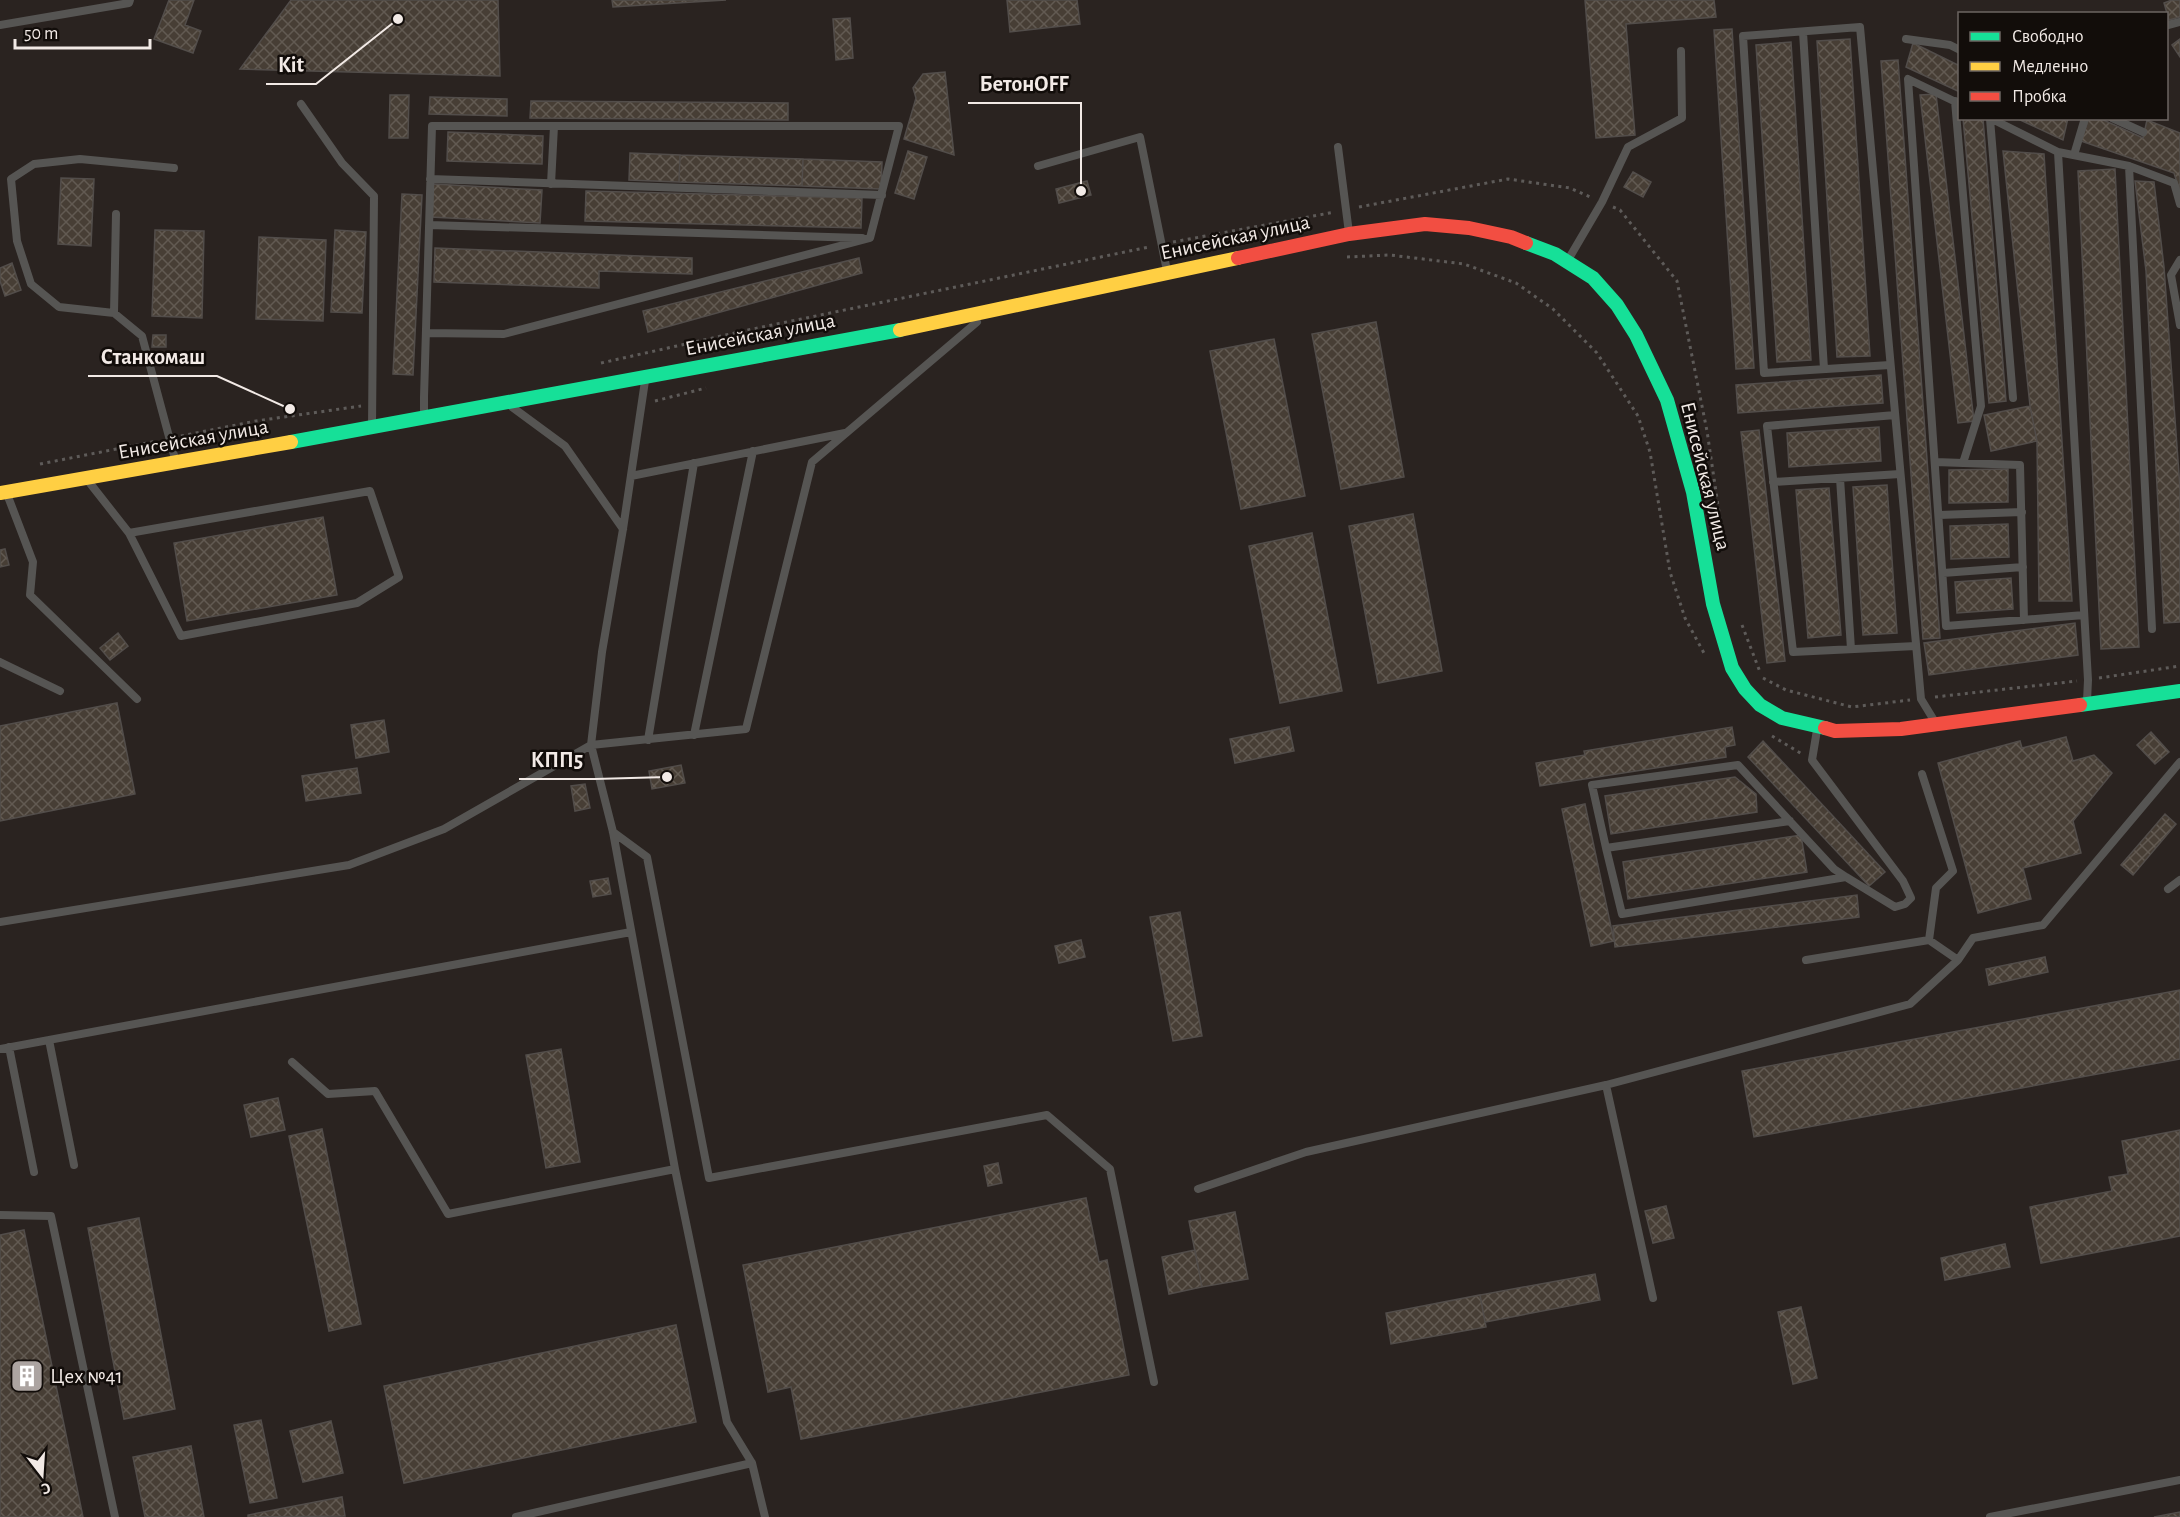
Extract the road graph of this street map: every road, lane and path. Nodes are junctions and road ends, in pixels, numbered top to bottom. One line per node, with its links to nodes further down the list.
1 (130, 0): 3 (lane)
2 (2180, 22): 4 (lane)
3 (0, 25)
4 (2168, 25)
5 (1803, 32): 44 (lane); 45 (lane); 45 (lane)
6 (1906, 39): 7 (lane)
7 (1958, 49)
8 (1681, 51): 27 (lane)
9 (1957, 103): 58 (lane)
10 (301, 104): 50 (lane)
11 (1958, 120): 61 (lane)
12 (1990, 120): 48 (lane)
13 (1992, 120): 19 (lane)
14 (2084, 120): 20 (lane)
15 (2116, 120): 17 (lane)
16 (554, 126): 24 (lane); 25 (lane); 26 (lane)
17 (2143, 132)
18 (1338, 147): 29 (lane)
19 (2058, 152): 20 (lane); 76 (lane)
20 (2074, 155): 22 (lane)
21 (1038, 166): 34 (lane)
22 (2129, 166): 28 (lane); 79 (lane)
23 (174, 168): 40 (lane)
24 (430, 180): 25 (lane); 31 (lane)
25 (551, 184): 26 (lane)
26 (882, 195): 33 (lane)
27 (1602, 202): 29 (path); 37 (lane); 71 (path)
28 (2180, 204)
29 (1346, 210): 32 (lane); 34 (path)
30 (116, 214): 40 (lane)
31 (429, 225): 33 (lane); 42 (lane)
32 (1349, 234): 37 (street, Енисейская улица); 38 (street, Енисейская улица)
33 (870, 238): 42 (lane)
34 (1161, 244): 38 (lane); 43 (path)
35 (1338, 257): 82 (path)
36 (2180, 260): 41 (lane)
37 (1567, 261): 92 (street, Енисейская улица)
38 (1167, 273): 39 (street, Енисейская улица)
39 (989, 311): 46 (street, Енисейская улица); 55 (lane)
40 (114, 313): 56 (lane)
41 (2180, 325)
42 (426, 333): 53 (lane)
43 (596, 364)
44 (1890, 365): 45 (lane); 52 (lane)
45 (1824, 369)
46 (645, 377): 49 (street, Енисейская улица); 51 (lane)
47 (710, 387): 51 (path)
48 (2013, 398)
49 (506, 403): 53 (street, Енисейская улица); 72 (lane)
50 (374, 404): 54 (lane); 56 (path)
51 (641, 405): 64 (lane)
52 (1895, 415): 63 (lane); 67 (lane)
53 (424, 418): 54 (street, Енисейская улица)
54 (372, 428): 59 (street, Енисейская улица)
55 (847, 433): 57 (lane); 94 (lane)
56 (168, 438): 59 (lane); 62 (path)
57 (753, 451): 60 (lane); 94 (lane)
58 (1935, 462): 61 (lane); 70 (lane)
59 (176, 463): 66 (street, Енисейская улица)
60 (694, 463): 64 (lane); 95 (lane)
61 (1963, 463): 69 (lane)
62 (34, 465)
63 (1900, 474): 65 (lane); 80 (lane)
64 (631, 476): 72 (lane)
65 (1840, 478): 67 (lane); 81 (lane)
66 (87, 479): 68 (street, Енисейская улица); 73 (lane)
67 (1773, 482): 81 (lane)
68 (3, 493): 88 (lane)
69 (2022, 512): 70 (lane); 74 (lane)
70 (1939, 515): 75 (lane)
71 (1720, 521)
72 (623, 529): 96 (lane)
73 (129, 533): 73 (lane)
74 (2023, 567): 75 (lane); 77 (lane)
75 (1943, 573): 77 (lane)
76 (2084, 615): 77 (lane); 85 (lane)
77 (2024, 620)
78 (1741, 622): 89 (path)
79 (2152, 629)
80 (1916, 646): 81 (lane); 89 (lane)
81 (1851, 649)
82 (1706, 656)
83 (0, 662): 86 (lane)
84 (2180, 666): 85 (path)
85 (2088, 680): 89 (path); 90 (lane)
86 (60, 690)
87 (2180, 691): 90 (street, Енисейская улица)
88 (137, 699)
89 (1920, 699): 91 (lane)
90 (2087, 703): 91 (street, Енисейская улица)
91 (1936, 723): 92 (street, Енисейская улица)
92 (1817, 728): 97 (lane)
93 (1768, 732): 97 (path)
94 (694, 735): 95 (lane)
95 (648, 740): 96 (lane)
96 (591, 745): 101 (lane); 106 (lane)
97 (1812, 760): 103 (lane)
98 (2180, 762): 110 (lane)
99 (1922, 774): 108 (lane)
100 (1790, 821): 102 (lane); 102 (lane); 103 (lane)
101 (613, 832): 107 (lane); 122 (lane)
102 (1606, 848): 103 (lane)
103 (1846, 877)
104 (2180, 880): 105 (lane)
105 (2168, 889)
106 (0, 922)
107 (631, 932): 111 (lane); 117 (lane)
108 (1929, 940): 109 (lane); 110 (lane)
109 (1806, 960)
110 (1958, 960): 115 (lane)
111 (49, 1040): 112 (lane); 116 (lane)
112 (9, 1047): 113 (lane); 118 (lane)
113 (0, 1049)
114 (292, 1062): 117 (lane)
115 (1606, 1085): 119 (lane); 121 (lane)
116 (74, 1166)
117 (675, 1169): 123 (lane)
118 (34, 1172)
119 (1198, 1189)
120 (0, 1215): 125 (lane)
121 (1653, 1298)
122 (1154, 1382)
123 (752, 1464): 126 (lane); 127 (lane)
124 (2180, 1480): 128 (lane)
125 (115, 1517)
126 (516, 1517)
127 (765, 1517)
128 (1990, 1517)

